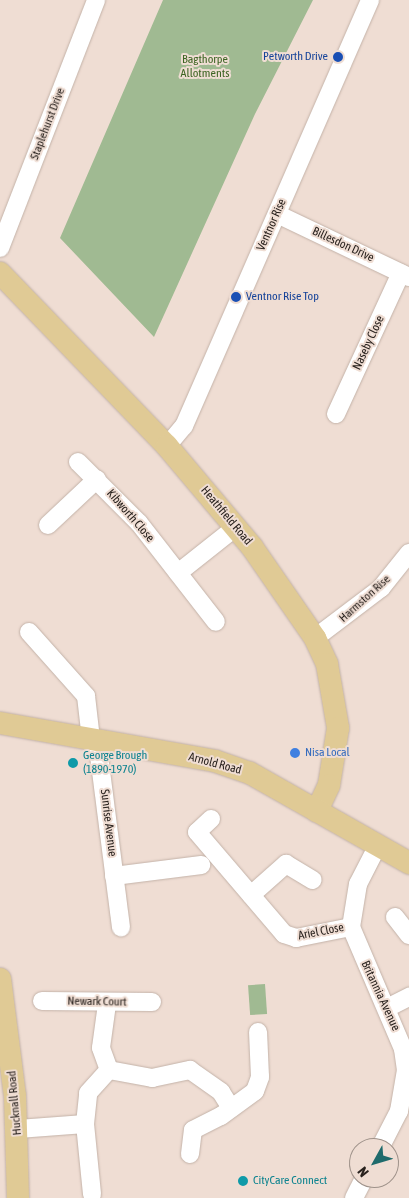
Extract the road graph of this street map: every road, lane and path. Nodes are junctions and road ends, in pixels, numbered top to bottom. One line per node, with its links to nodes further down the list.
1 (96, 0): 4 (street, Staplehurst Drive)
2 (370, 0): 3 (street, Ventnor Rise)
3 (277, 214): 6 (street, Billesdon Drive); 8 (street, Ventnor Rise)
4 (0, 248)
5 (0, 274): 8 (main road, Heathfield Road)
6 (405, 275): 7 (street, Naseby Close)
7 (336, 414)
8 (167, 446): 12 (main road, Heathfield Road)
9 (78, 462): 10 (street, Kibworth Close)
10 (97, 479): 11 (street); 14 (street, Kibworth Close)
11 (48, 525)
12 (236, 527): 14 (street); 17 (main road, Heathfield Road)
13 (409, 553): 17 (street, Harmston Rise)
14 (178, 573): 15 (street, Kibworth Close)
15 (216, 622)
16 (29, 632): 19 (street, Sunrise Avenue)
17 (315, 638): 20 (main road, Heathfield Road)
18 (0, 722): 19 (main road, Arnold Road)
19 (94, 739): 20 (main road, Arnold Road); 25 (street, Sunrise Avenue)
20 (317, 811): 22 (main road, Arnold Road)
21 (211, 819): 27 (street, Ariel Close)
22 (378, 845): 23 (main road, Arnold Road); 30 (street)
23 (409, 863)
24 (201, 865): 25 (street)
25 (114, 876): 29 (street, Sunrise Avenue)
26 (312, 880): 27 (street)
27 (251, 895): 30 (street, Ariel Close)
28 (395, 916): 31 (street)
29 (121, 927)
30 (351, 927): 37 (street, Britannia Avenue)
31 (409, 935)
32 (0, 979): 42 (main road, Hucknall Road)
33 (409, 997): 37 (street)
34 (42, 1001): 36 (street, Newark Court)
35 (152, 1002): 36 (street, Newark Court)
36 (107, 1004): 39 (street)
37 (387, 1008): 43 (street, Britannia Avenue)
38 (258, 1032): 40 (street)
39 (109, 1070): 40 (street); 41 (street)
40 (231, 1108): 44 (street)
41 (85, 1124): 42 (street); 45 (street)
42 (18, 1129): 46 (main road, Hucknall Road)
43 (385, 1138)
44 (190, 1154)
45 (92, 1194)
46 (18, 1198)

